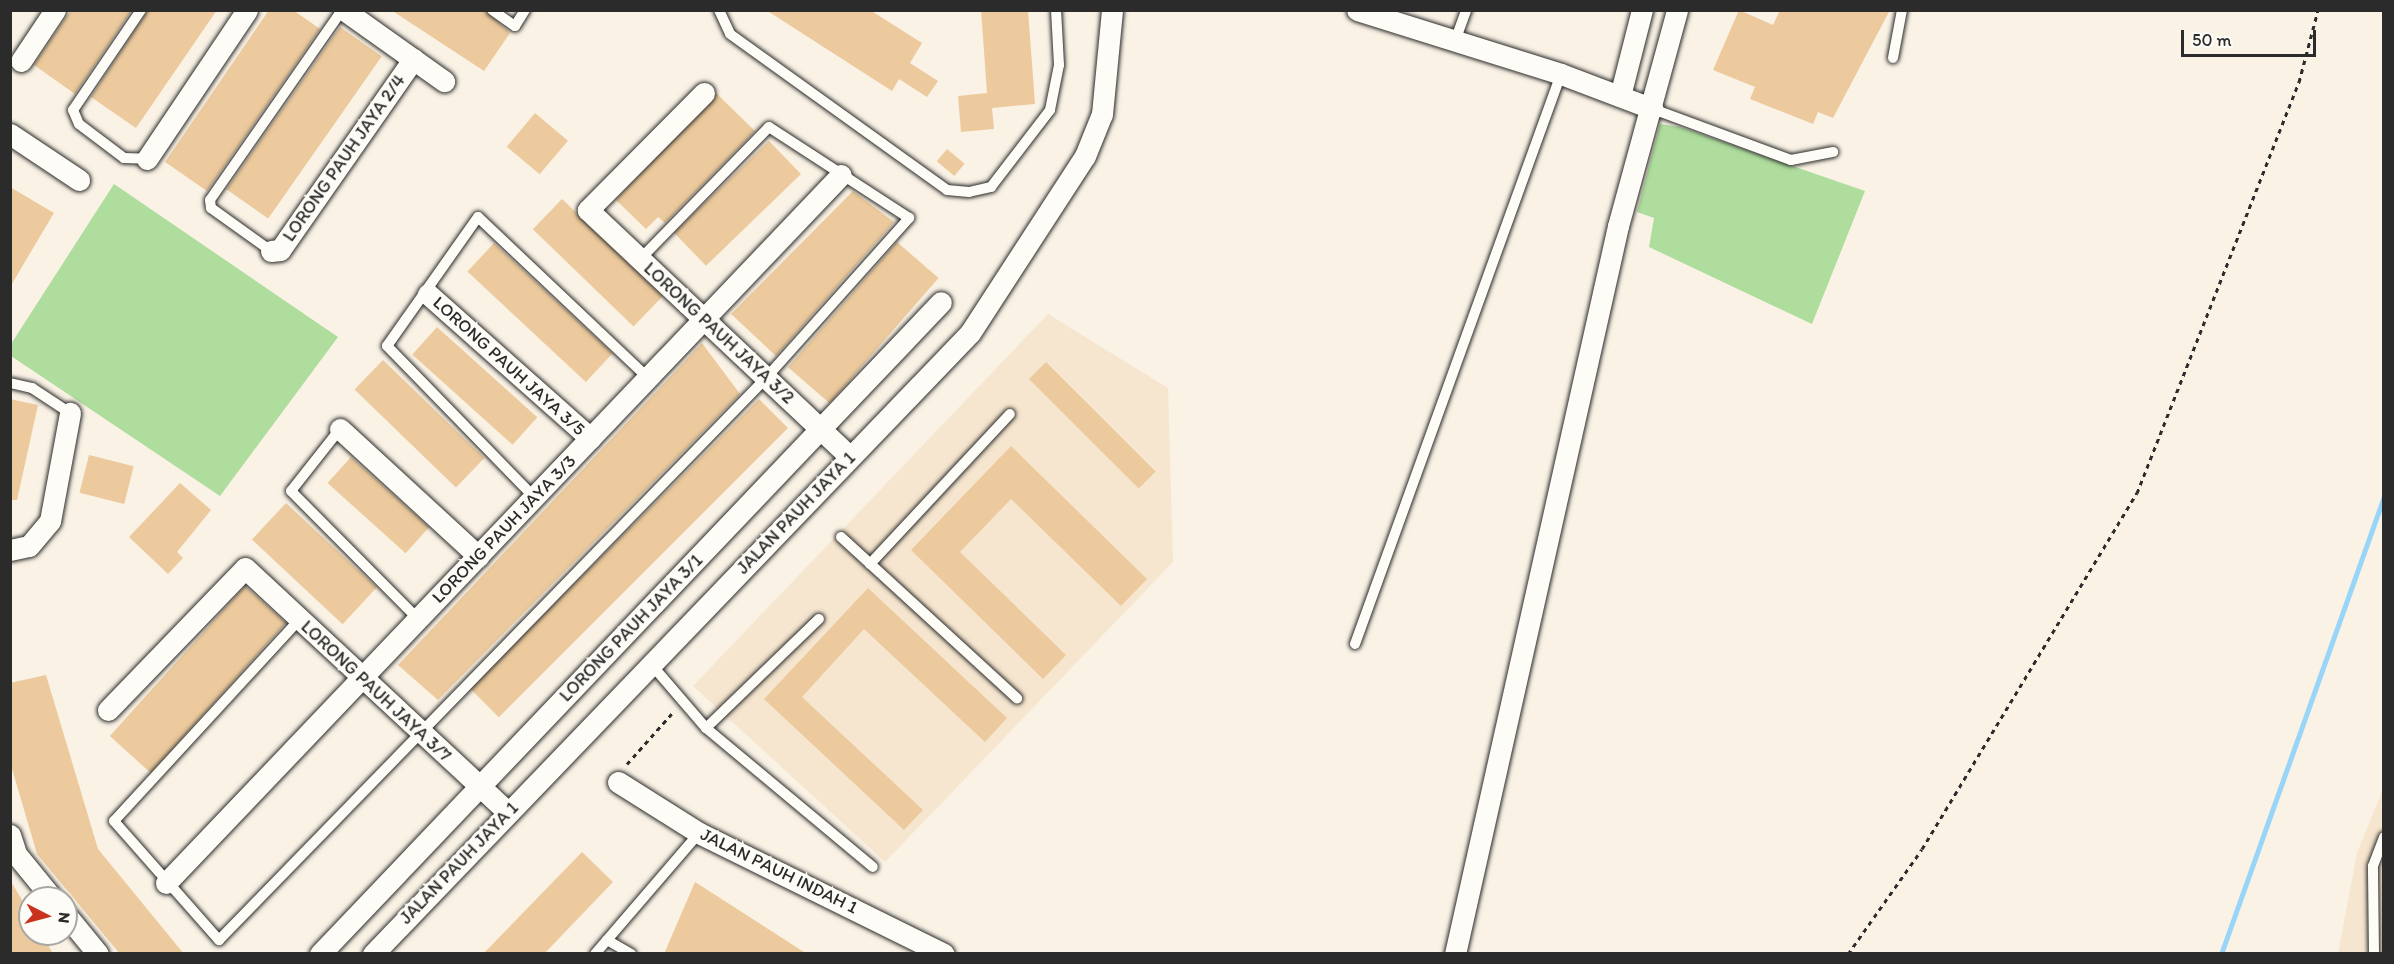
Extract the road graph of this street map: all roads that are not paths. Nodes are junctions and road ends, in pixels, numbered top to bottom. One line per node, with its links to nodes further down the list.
1 (55, 10): 18 (street)
2 (141, 10): 26 (lane)
3 (247, 10): 26 (street)
4 (343, 10): 17 (street); 29 (lane)
5 (492, 10): 6 (lane)
6 (525, 10)
7 (719, 10): 8 (lane)
8 (1056, 10)
9 (1112, 10): 42 (street, JALAN PAUH JAYA 1)
10 (1358, 10): 15 (street)
11 (1466, 10): 15 (lane)
12 (1642, 10): 22 (street)
13 (1677, 10): 23 (street)
14 (1902, 10): 16 (lane)
15 (1455, 41): 19 (street)
16 (1893, 58)
17 (413, 59): 20 (street); 29 (street, LORONG PAUH JAYA 2/4)
18 (21, 60)
19 (1561, 74): 22 (street); 51 (lane)
20 (444, 81)
21 (704, 93): 30 (street, LORONG PAUH JAYA 3/2)
22 (1620, 96): 23 (street)
23 (1653, 109): 25 (lane); 75 (street)
24 (10, 134): 28 (street)
25 (1833, 152)
26 (147, 159)
27 (841, 175): 30 (lane); 33 (street, LORONG PAUH JAYA 3/3); 35 (lane)
28 (79, 180)
29 (272, 251)
30 (640, 259): 33 (street, LORONG PAUH JAYA 3/2)
31 (428, 294): 34 (lane); 41 (street, LORONG PAUH JAYA 3/5); 43 (lane)
32 (941, 302): 40 (street, LORONG PAUH JAYA 3/1)
33 (704, 319): 34 (street, LORONG PAUH JAYA 3/3); 35 (street, LORONG PAUH JAYA 3/2)
34 (648, 378): 41 (street, LORONG PAUH JAYA 3/3)
35 (766, 378): 40 (street, LORONG PAUH JAYA 3/2); 57 (lane)
36 (10, 383): 37 (lane)
37 (70, 413): 45 (street)
38 (1010, 414): 47 (lane)
39 (340, 429): 46 (street); 48 (lane)
40 (820, 429): 42 (street, LORONG PAUH JAYA 3/2); 59 (street, LORONG PAUH JAYA 3/1)
41 (590, 438): 43 (street, LORONG PAUH JAYA 3/3)
42 (850, 457): 52 (street, JALAN PAUH JAYA 1)
43 (534, 497): 46 (street, LORONG PAUH JAYA 3/3)
44 (841, 537): 47 (lane)
45 (10, 550)
46 (478, 556): 48 (street, LORONG PAUH JAYA 3/3)
47 (870, 564): 54 (lane)
48 (418, 619): 53 (street, LORONG PAUH JAYA 3/3)
49 (819, 619): 56 (lane)
50 (299, 620): 53 (street, LORONG PAUH JAYA 3/7); 55 (street, LORONG PAUH JAYA 3/7); 65 (lane)
51 (1354, 644)
52 (651, 664): 56 (lane); 60 (street, JALAN PAUH JAYA 1)
53 (362, 677): 57 (street, LORONG PAUH JAYA 3/7); 65 (street, LORONG PAUH JAYA 3/3)
54 (1017, 698)
55 (108, 710)
56 (706, 728): 64 (lane)
57 (422, 733): 59 (street, LORONG PAUH JAYA 3/7); 65 (lane)
58 (618, 782): 61 (street, JALAN PAUH INDAH 1)
59 (480, 786): 60 (street, LORONG PAUH JAYA 3/7); 70 (street, LORONG PAUH JAYA 3/1)
60 (508, 813): 71 (street, JALAN PAUH JAYA 1)
61 (699, 832): 68 (lane); 74 (street, JALAN PAUH INDAH 1)
62 (10, 835): 66 (street)
63 (2383, 842): 76 (lane)
64 (873, 867)
65 (166, 883)
66 (42, 886)
67 (78, 930): 69 (street)
68 (608, 940): 72 (lane); 73 (lane)
69 (98, 954)
70 (320, 954)
71 (373, 954)
72 (595, 954)
73 (631, 954)
74 (944, 954)
75 (1455, 954)
76 (2374, 954)

